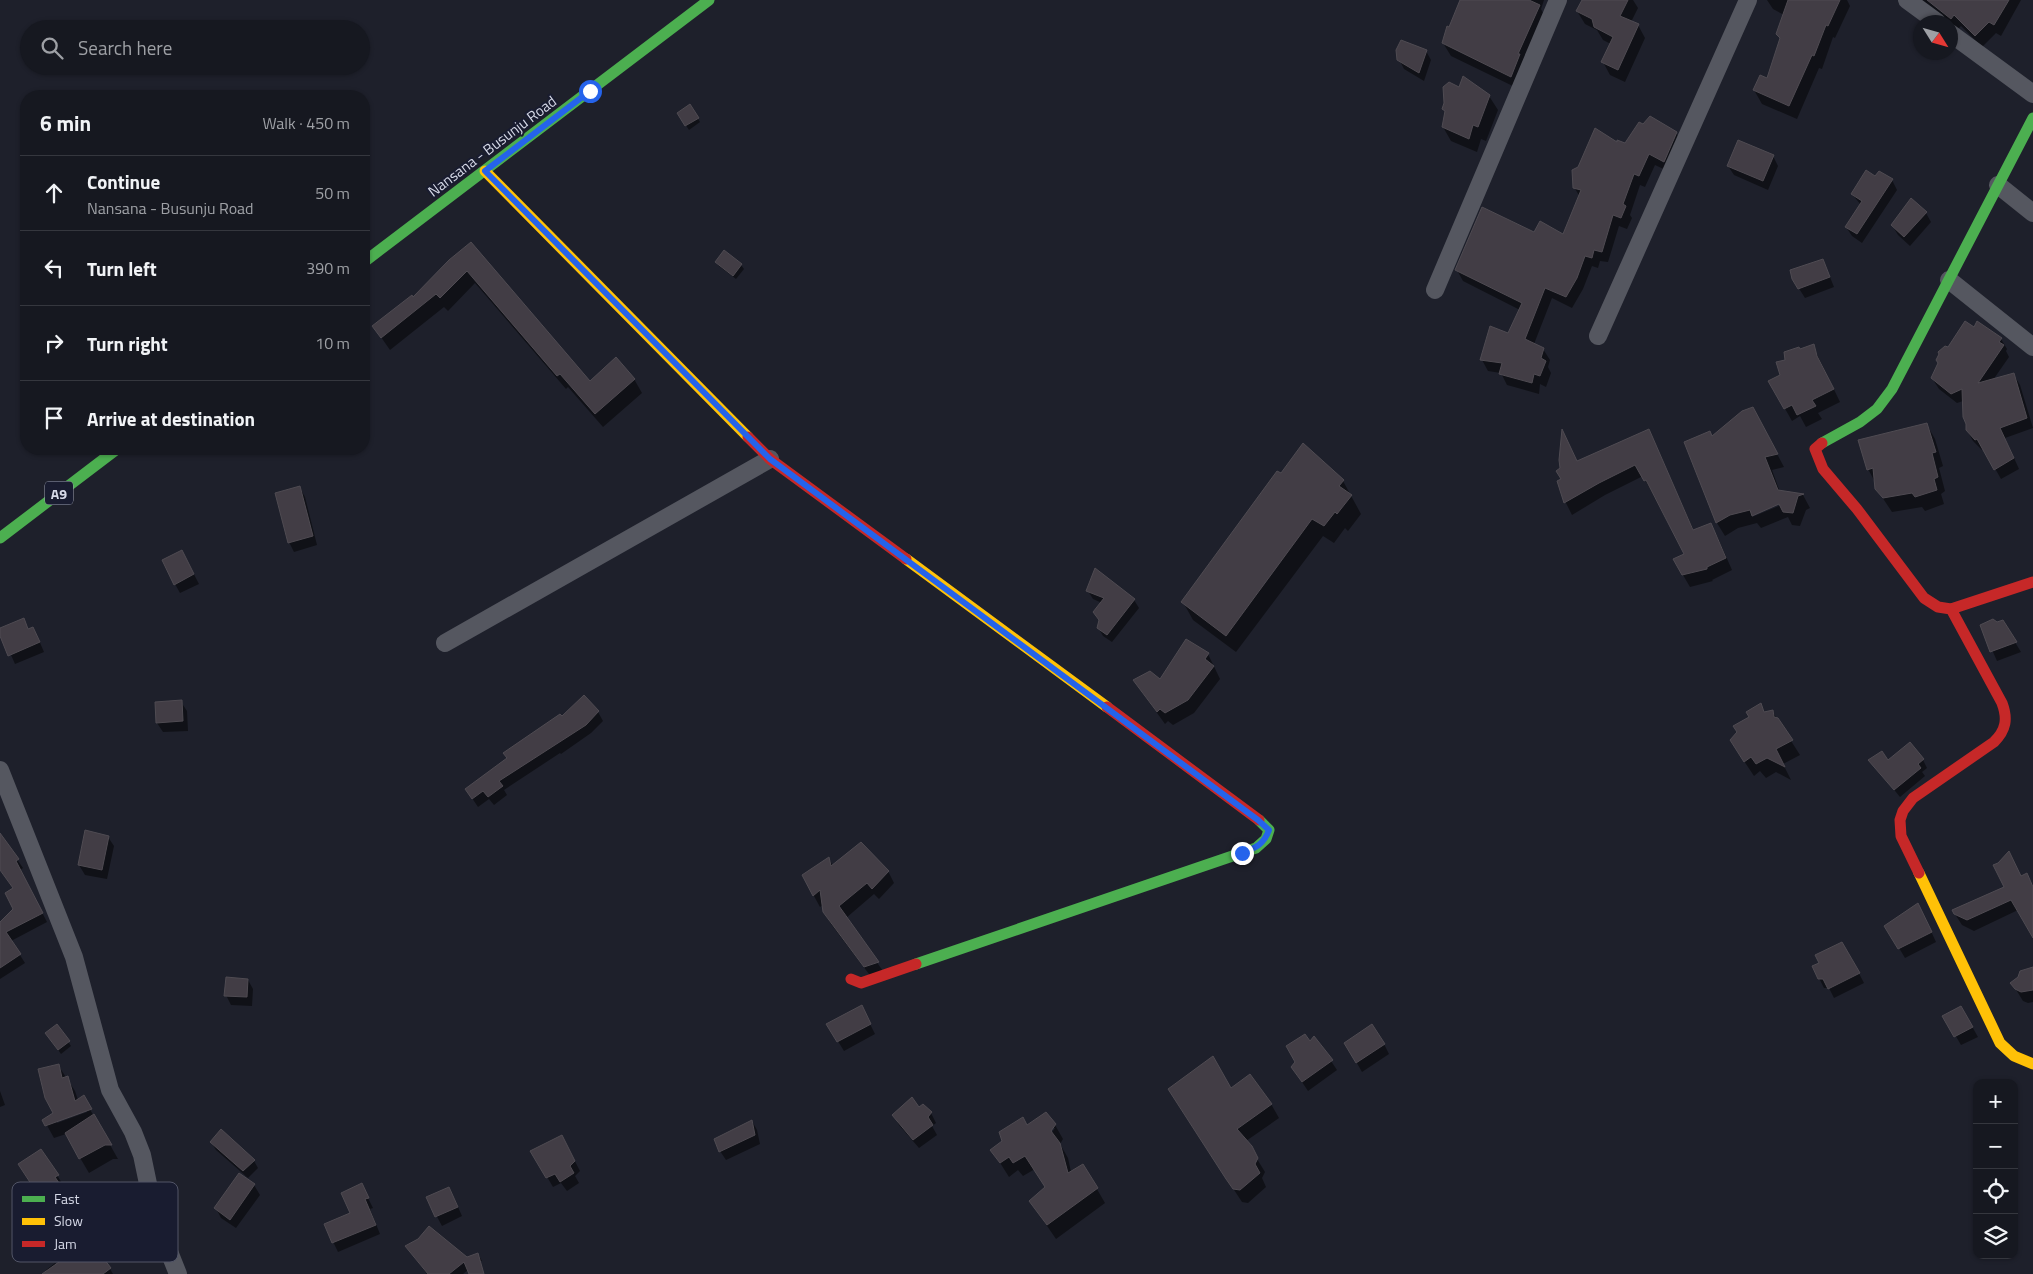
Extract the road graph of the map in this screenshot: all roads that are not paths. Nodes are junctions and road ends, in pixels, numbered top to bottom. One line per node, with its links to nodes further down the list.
1 (709, 0): 9 (street, Nansana - Busunju Road)
2 (1558, 0): 14 (street)
3 (1748, 0): 15 (street)
4 (1907, 0): 5 (street)
5 (1927, 15)
6 (1958, 39): 7 (street)
7 (2033, 94)
8 (2033, 118): 10 (street)
9 (485, 171): 12 (street, Nansana - Busunju Road); 18 (street)
10 (1998, 184): 11 (street); 13 (street)
11 (2033, 213)
12 (370, 257)
13 (1948, 280): 16 (street); 21 (street)
14 (1435, 290)
15 (1598, 336)
16 (2033, 347)
17 (109, 455): 19 (street, A9)
18 (770, 459): 22 (street); 24 (street)
19 (0, 538)
20 (2033, 582): 21 (street)
21 (1951, 609): 25 (street)
22 (445, 643)
23 (0, 770): 26 (street)
24 (851, 979)
25 (2033, 1064)
26 (148, 1182)
27 (173, 1262): 28 (street)
28 (178, 1274)

